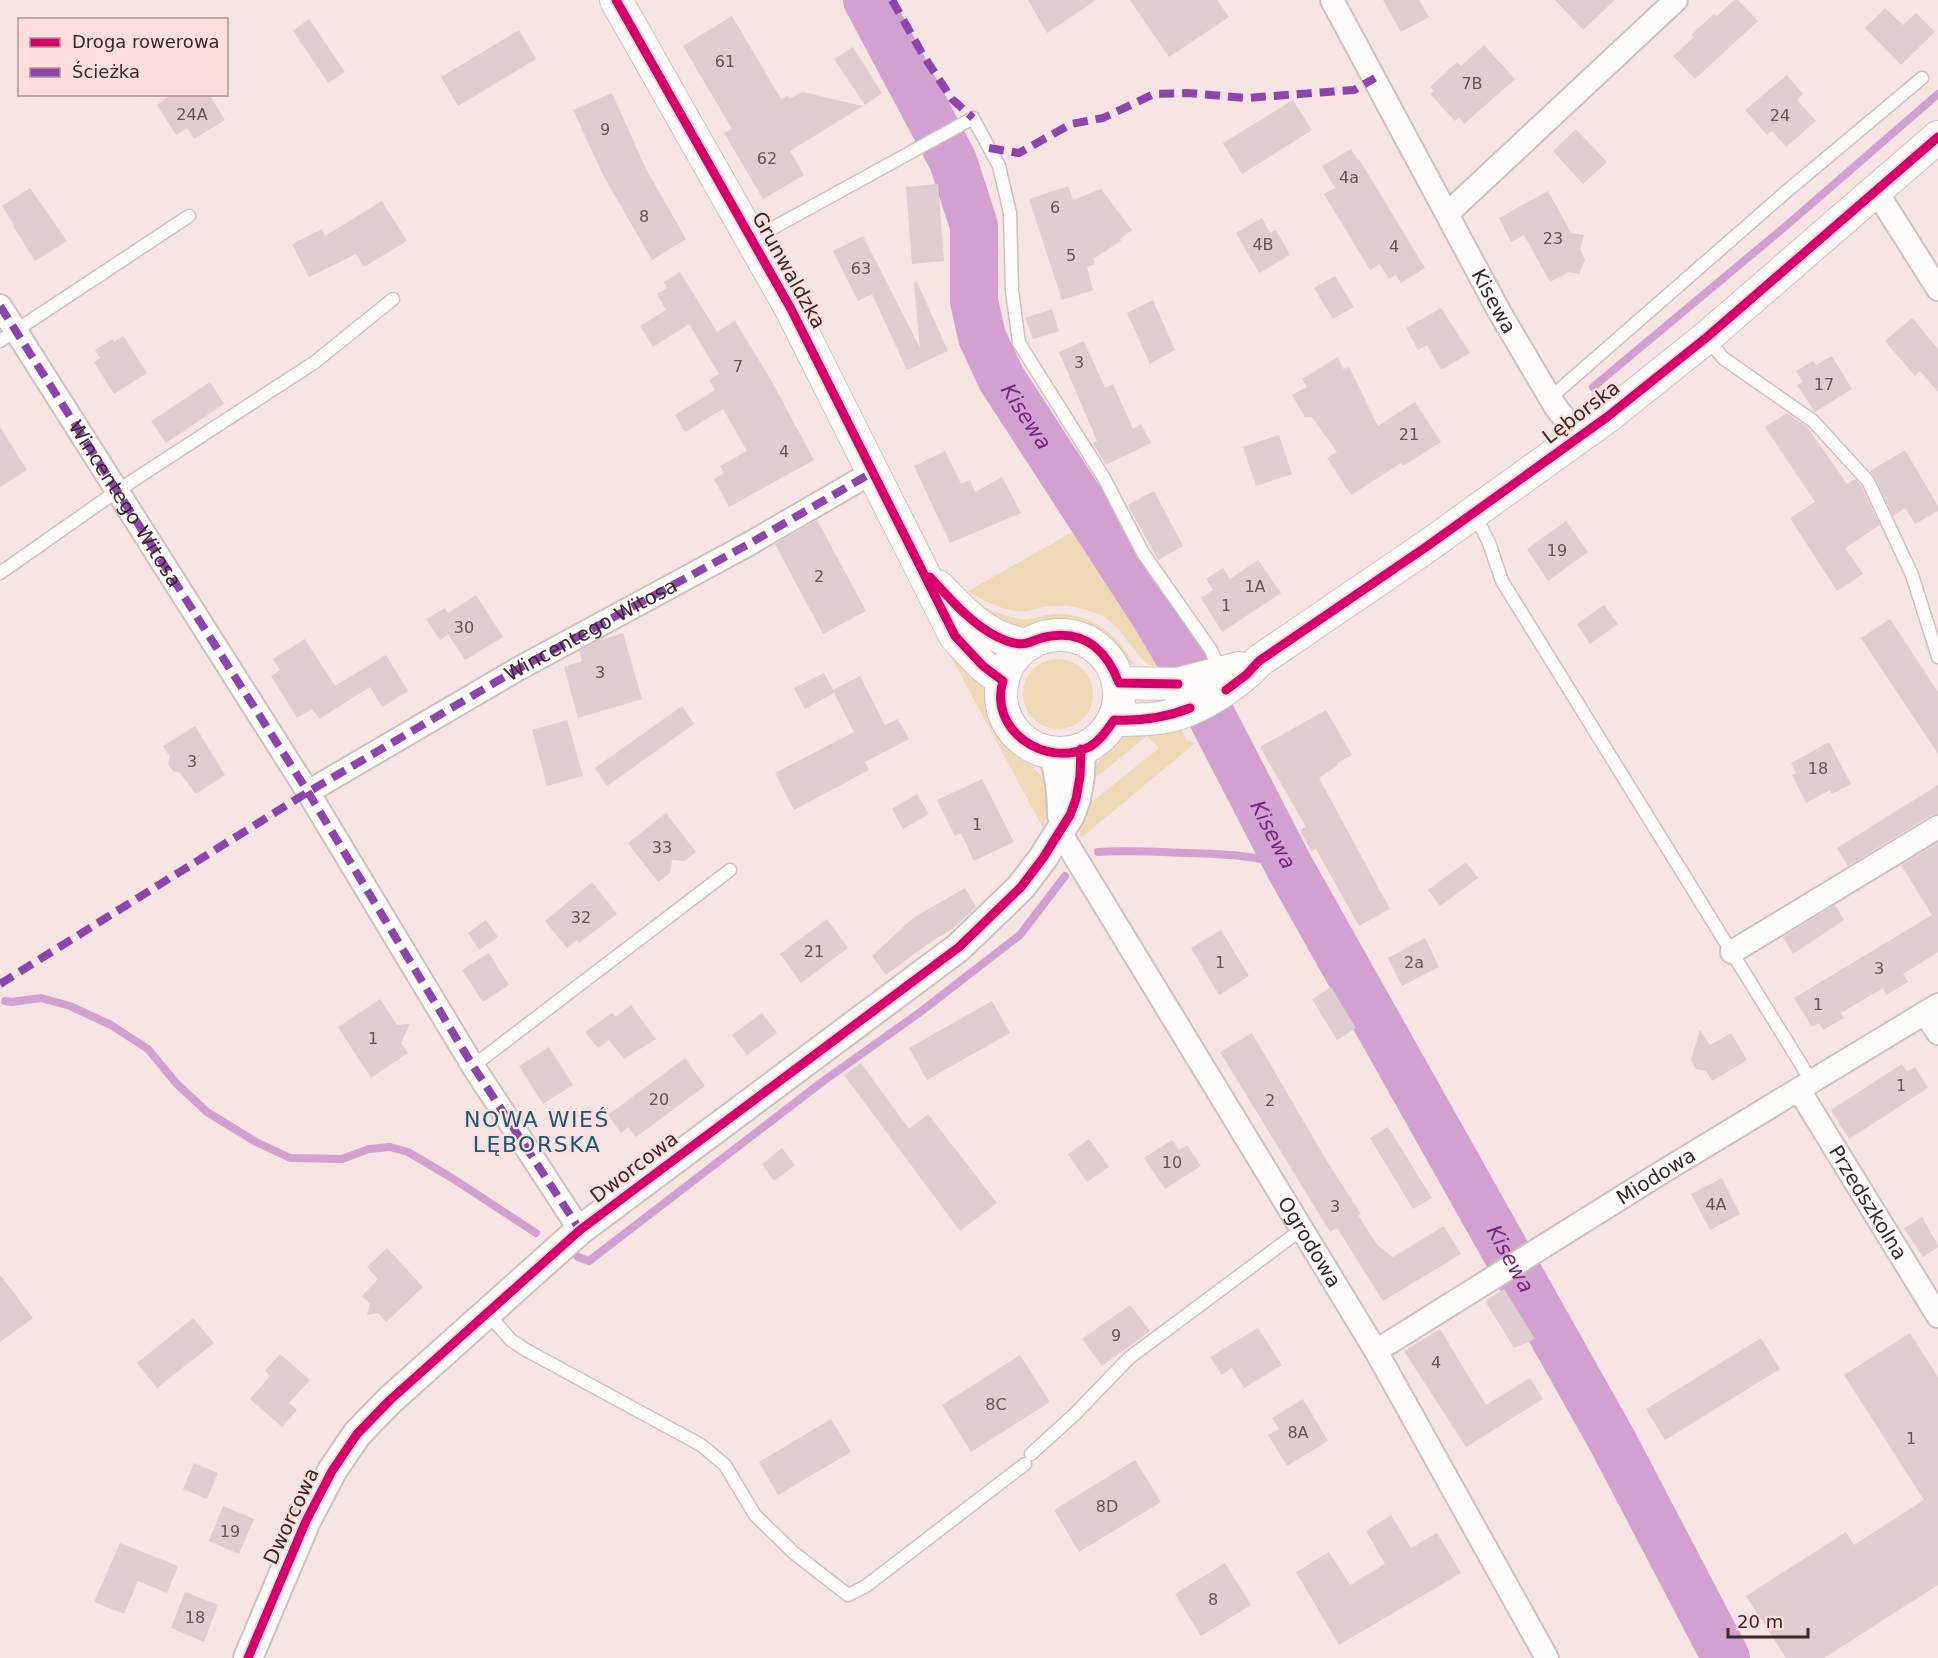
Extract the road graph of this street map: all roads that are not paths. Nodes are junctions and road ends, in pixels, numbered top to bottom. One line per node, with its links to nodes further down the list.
1 (616, 0): 9 (main road, Grunwaldzka)
2 (1332, 0): 7 (street, Kisewa)
3 (1676, 0): 7 (street)
4 (1922, 78): 15 (lane)
5 (1938, 138): 6 (main road, Lęborska)
6 (1876, 191): 10 (street); 14 (main road, Lęborska)
7 (1448, 213): 15 (street, Kisewa)
8 (189, 216): 13 (lane)
9 (753, 239): 17 (main road, Grunwaldzka); 25 (lane)
10 (1938, 289)
11 (393, 298): 18 (lane)
12 (0, 306): 13 (street, Wincentego Witosa)
13 (8, 335): 18 (street, Wincentego Witosa)
14 (1707, 338): 16 (main road, Lęborska); 23 (lane)
15 (1550, 398): 16 (street, Kisewa)
16 (1579, 437): 19 (main road, Lęborska)
17 (873, 472): 20 (main road, Grunwaldzka); 30 (street, Wincentego Witosa)
18 (117, 491): 21 (lane); 30 (street, Wincentego Witosa)
19 (1474, 512): 25 (main road, Lęborska); 34 (lane)
20 (918, 564): 22 (main road, Grunwaldzka); 24 (main road, Grunwaldzka)
21 (0, 573)
22 (1028, 645): 24 (main road); 26 (main road)
23 (1938, 657)
24 (1003, 681): 29 (main road)
25 (1223, 682): 27 (main road, Lęborska)
26 (1119, 683): 27 (main road, Lęborska); 28 (main road)
27 (1184, 696): 28 (main road, Lęborska)
28 (1114, 720): 29 (main road)
29 (1067, 751): 32 (street)
30 (308, 792): 37 (street, Wincentego Witosa)
31 (1938, 827): 34 (street)
32 (1060, 832): 39 (street, Ogrodowa); 40 (street, Dworcowa)
33 (730, 870): 37 (lane)
34 (1732, 952): 38 (lane)
35 (1931, 1009): 36 (street); 38 (street, Miodowa)
36 (1938, 1033)
37 (473, 1066): 40 (street, Wincentego Witosa)
38 (1806, 1086): 42 (street, Przedszkolna); 43 (street, Miodowa)
39 (1302, 1229): 41 (lane); 43 (street, Ogrodowa)
40 (580, 1230): 41 (street, Dworcowa)
41 (487, 1313): 44 (street, Dworcowa)
42 (1938, 1316)
43 (1376, 1351): 45 (street, Ogrodowa)
44 (248, 1658)
45 (1547, 1658)

